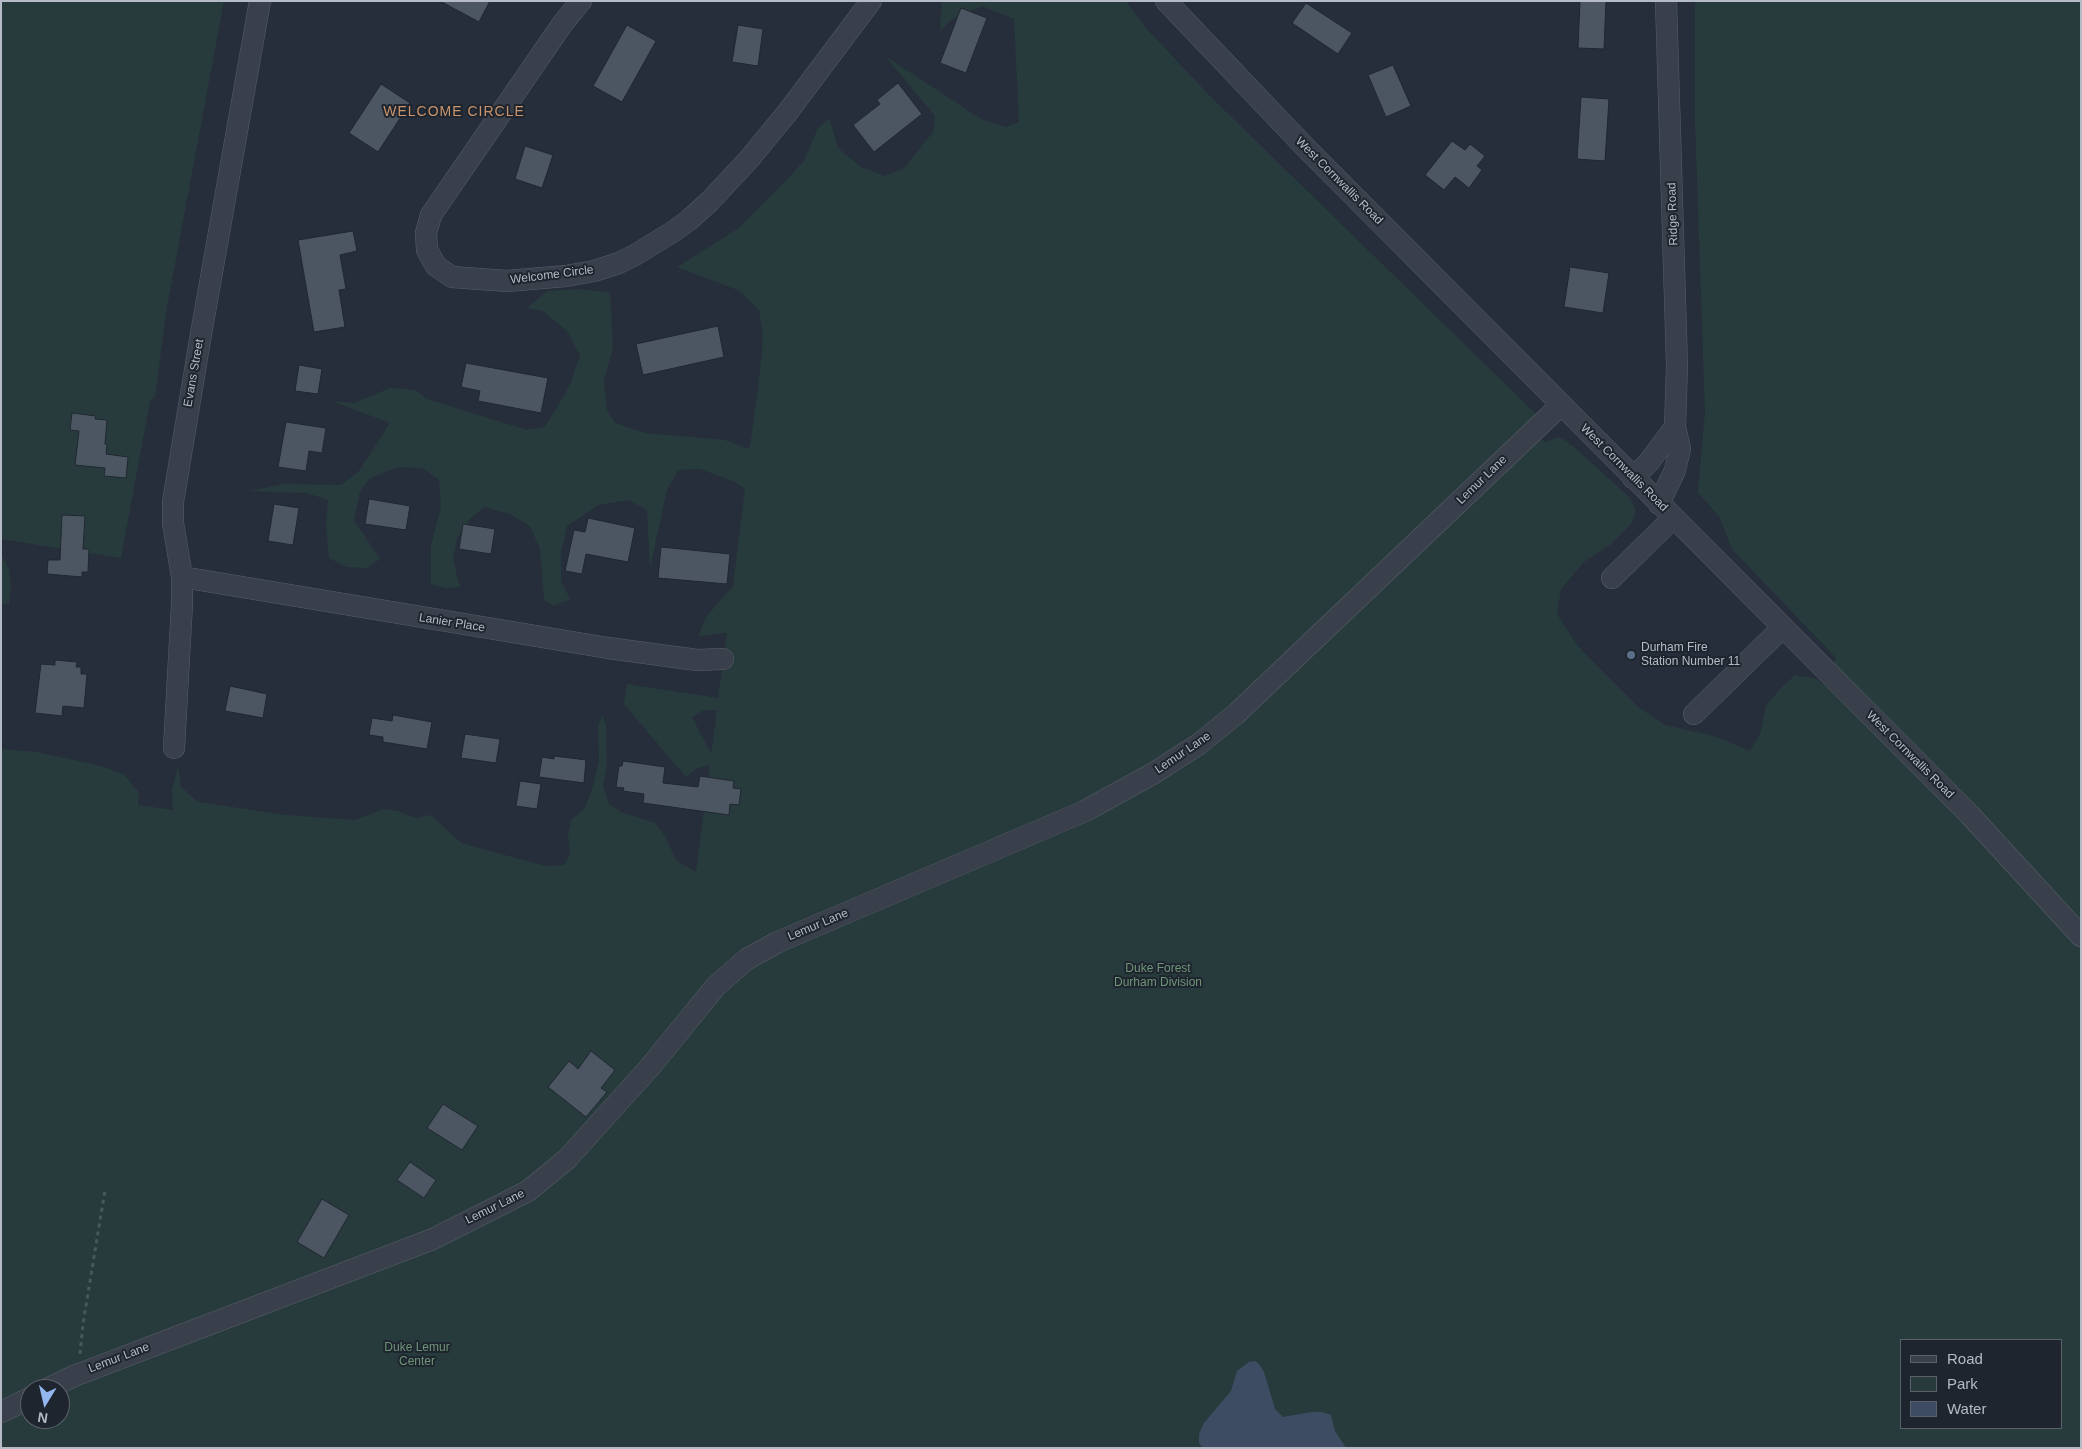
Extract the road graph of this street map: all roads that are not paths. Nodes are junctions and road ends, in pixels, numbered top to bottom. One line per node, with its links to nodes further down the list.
1 (260, 1): 10 (street, Evans Street)
2 (581, 1): 3 (street, Welcome Circle)
3 (871, 1)
4 (1166, 1): 6 (street, West Cornwallis Road)
5 (1666, 1): 7 (street, Ridge Road)
6 (1561, 405): 8 (street, West Cornwallis Road); 17 (street, Lemur Lane)
7 (1675, 427): 8 (street); 9 (street, Ridge Road)
8 (1633, 478): 9 (street, West Cornwallis Road)
9 (1666, 511): 11 (street); 12 (street, West Cornwallis Road)
10 (182, 577): 13 (street, Lanier Place); 15 (street, Evans Street)
11 (1612, 578)
12 (1783, 627): 14 (street); 16 (street, West Cornwallis Road)
13 (723, 659)
14 (1694, 714)
15 (174, 748)
16 (2081, 936)
17 (68, 1379)
18 (20, 1403): 19 (street)
19 (1, 1412)

